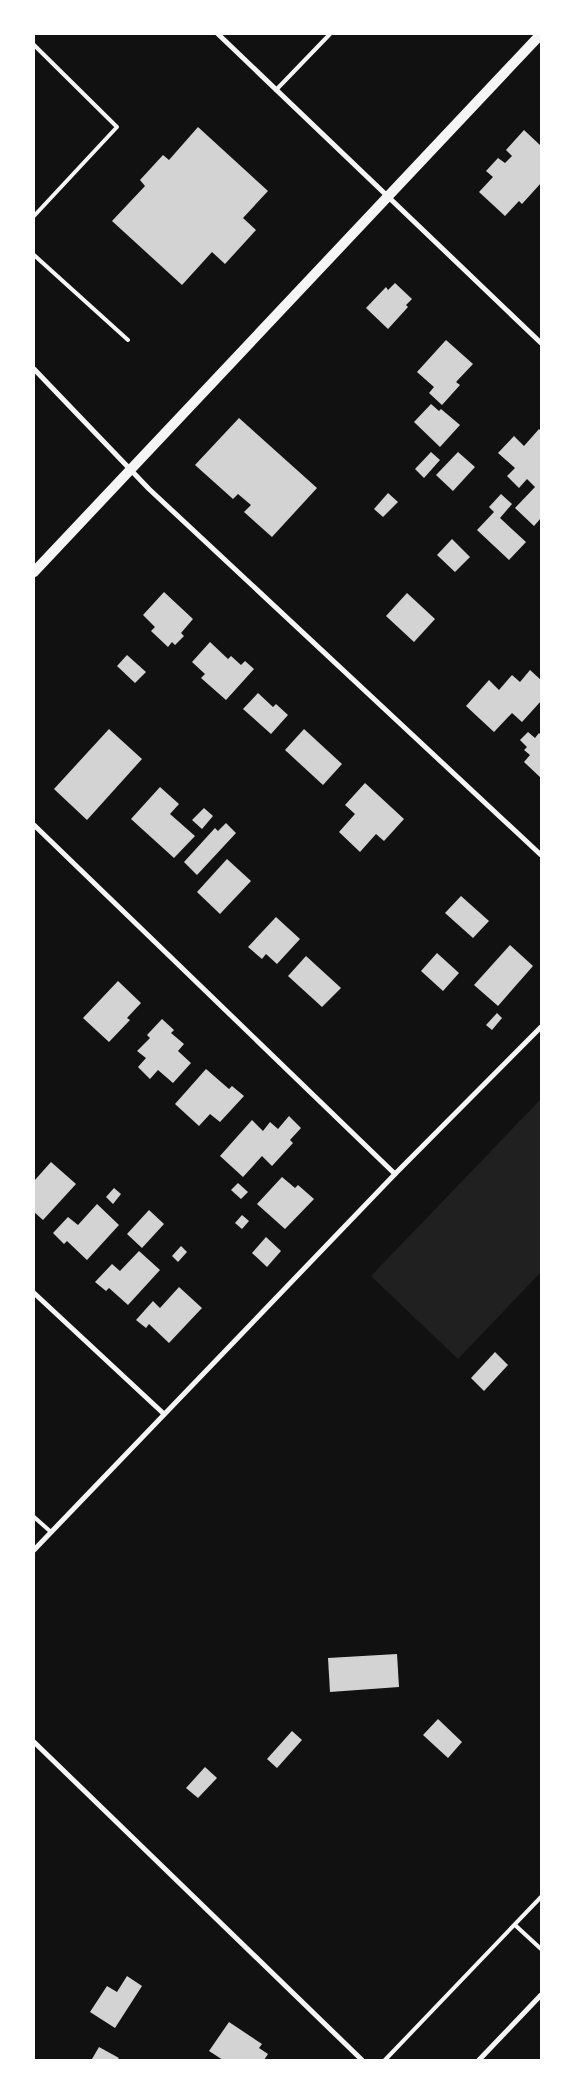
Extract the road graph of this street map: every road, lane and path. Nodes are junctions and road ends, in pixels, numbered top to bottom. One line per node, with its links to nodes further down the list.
1 (218, 34): 5 (street)
2 (330, 34): 5 (lane)
3 (541, 36): 6 (main road)
4 (34, 45): 7 (lane)
5 (276, 90): 6 (street)
6 (387, 197): 10 (street); 12 (main road)
7 (34, 216)
8 (34, 255): 9 (lane)
9 (128, 340)
10 (541, 343)
11 (34, 369): 12 (street)
12 (130, 469): 13 (main road); 15 (street)
13 (34, 572)
14 (34, 825): 17 (street)
15 (541, 855)
16 (541, 1027): 17 (street)
17 (395, 1174): 19 (street)
18 (34, 1293): 19 (street)
19 (164, 1414): 21 (street)
20 (34, 1516): 21 (lane)
21 (51, 1532): 22 (street)
22 (34, 1550)
23 (34, 1742): 28 (street)
24 (541, 1897): 25 (lane)
25 (515, 1924): 26 (lane); 29 (lane)
26 (541, 1949)
27 (541, 1995): 30 (street)
28 (362, 2060)
29 (385, 2060)
30 (479, 2060)

